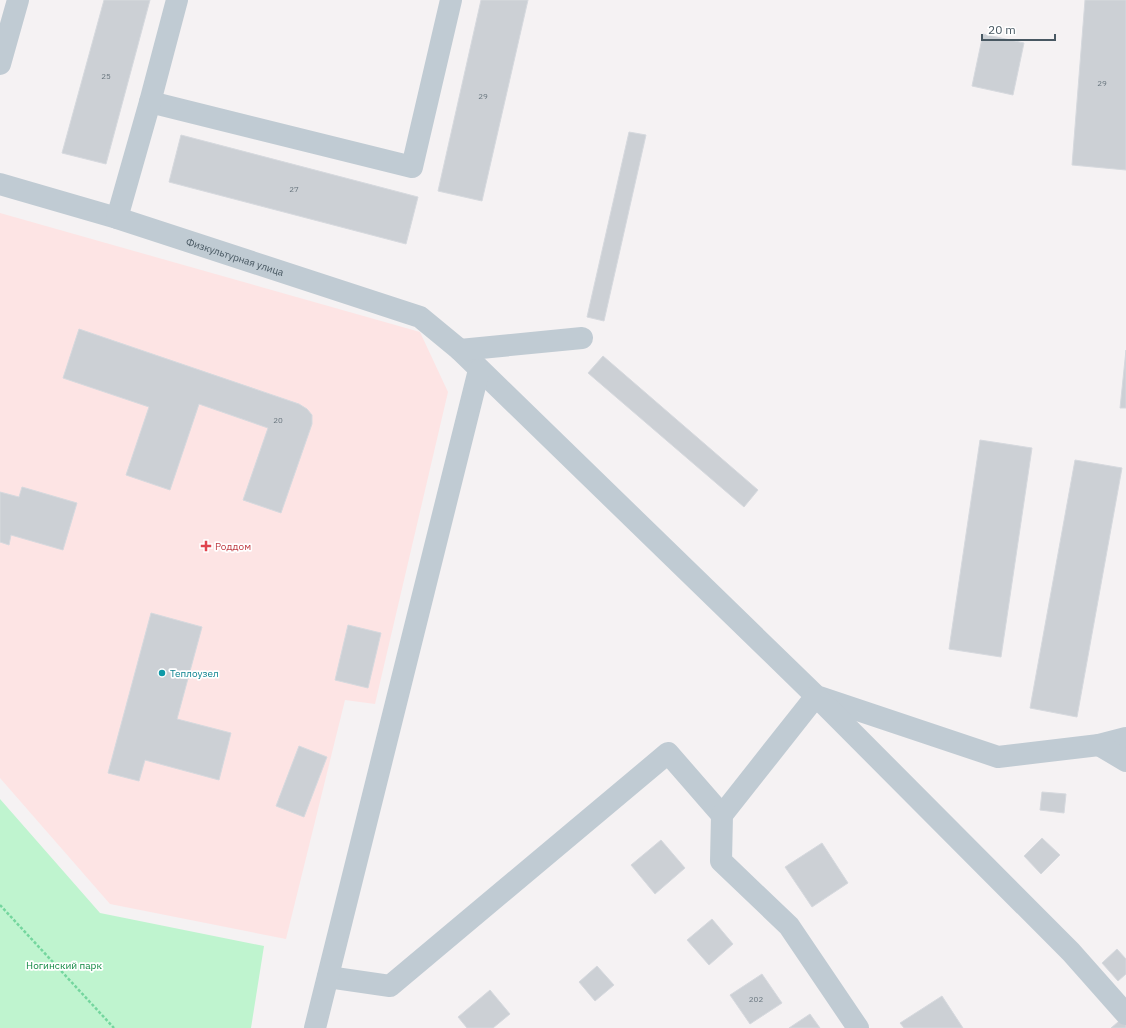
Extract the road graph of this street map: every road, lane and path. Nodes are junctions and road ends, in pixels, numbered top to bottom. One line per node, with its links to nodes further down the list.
1 (18, 0): 4 (street)
2 (177, 0): 5 (street)
3 (451, 0): 5 (street)
4 (0, 64)
5 (150, 102): 7 (street)
6 (0, 184): 7 (street, Физкультурная улица)
7 (117, 218): 9 (street, Физкультурная улица)
8 (582, 338): 9 (street)
9 (460, 350): 10 (street, Физкультурная улица)
10 (479, 370): 11 (street, Физкультурная улица); 17 (street)
11 (816, 696): 13 (street); 15 (street); 18 (street, Физкультурная улица)
12 (1126, 738): 13 (street)
13 (1099, 745): 14 (street)
14 (1126, 761)
15 (722, 815): 17 (street); 21 (street)
16 (0, 905): 19 (path)
17 (328, 977): 20 (street)
18 (1126, 1014)
19 (114, 1028)
20 (315, 1028)
21 (858, 1028)

